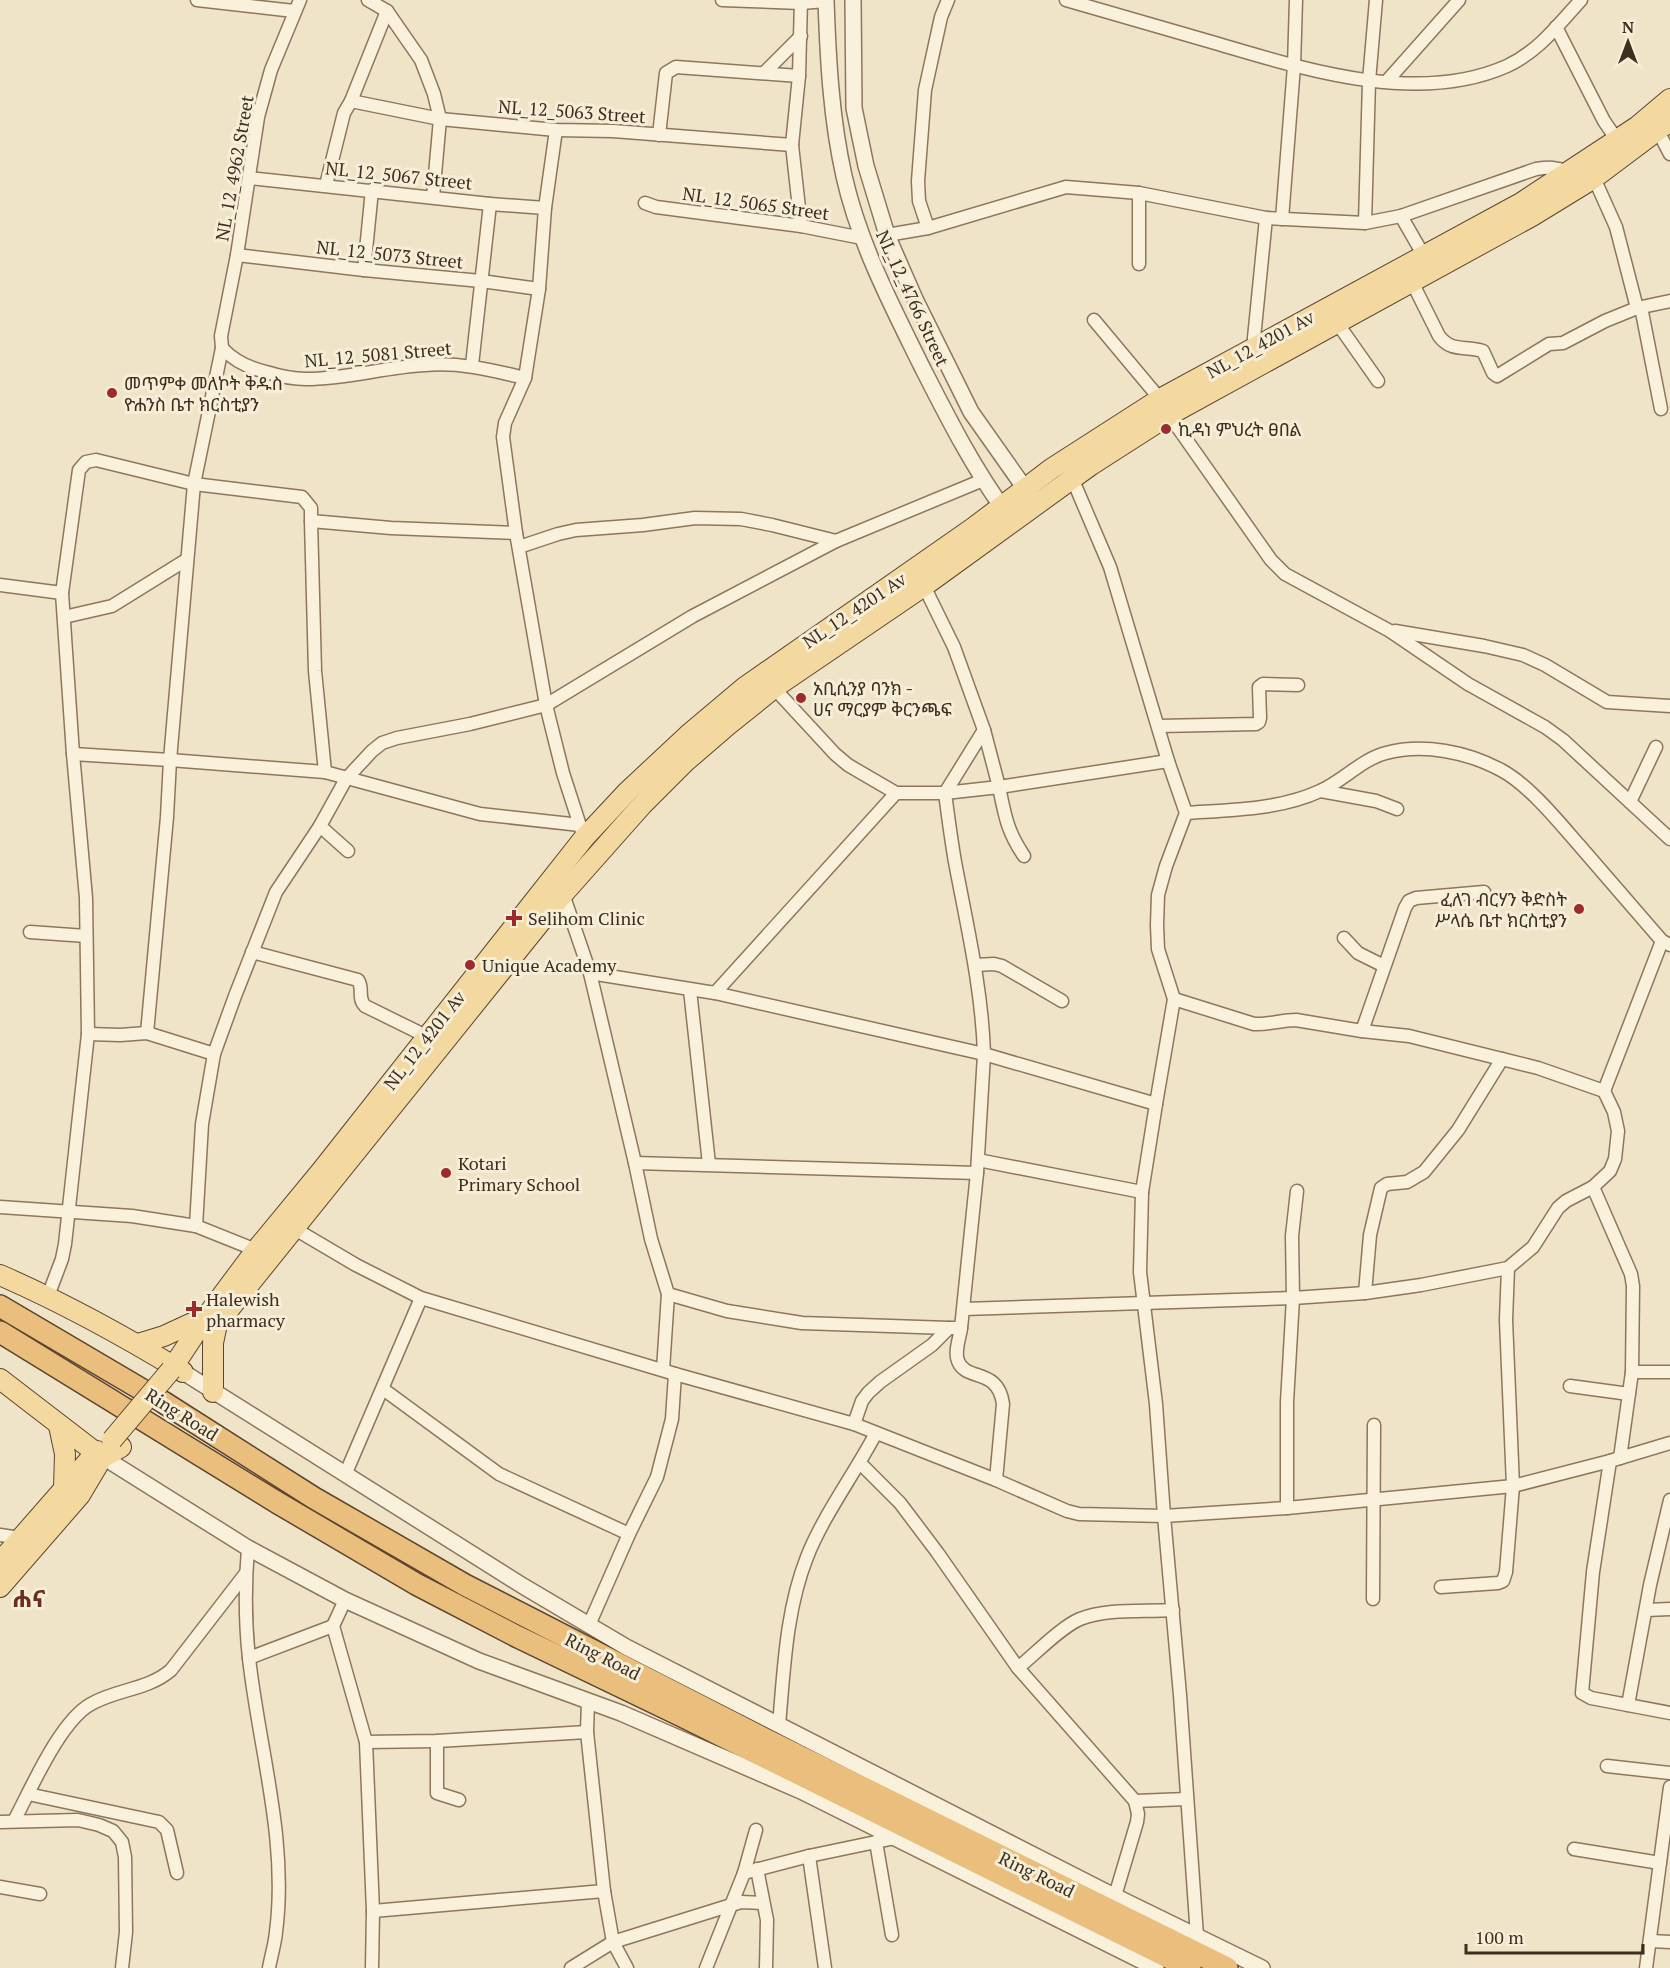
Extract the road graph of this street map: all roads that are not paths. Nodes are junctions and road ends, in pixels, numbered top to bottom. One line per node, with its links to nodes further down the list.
1 (200, 0): 13 (street)
2 (368, 0): 15 (street)
3 (722, 0): 12 (street)
4 (852, 0): 48 (street, NL_12_4766 Street)
5 (948, 0): 47 (street)
6 (1066, 0): 18 (street)
7 (1296, 0): 18 (street)
8 (1377, 0): 21 (street)
9 (1459, 0): 22 (street)
10 (1581, 0): 16 (street)
11 (826, 1): 12 (street); 49 (street, NL_12_4766 Street)
12 (801, 2): 17 (street)
13 (261, 4): 14 (street)
14 (297, 6): 33 (street, NL_12_4962 Street)
15 (387, 11): 24 (street); 25 (street)
16 (1556, 27): 22 (street); 29 (street)
17 (801, 36): 19 (street); 20 (street)
18 (1294, 66): 21 (street); 44 (street)
19 (764, 73): 20 (street); 28 (street)
20 (799, 76): 30 (street)
21 (1369, 81): 22 (street); 45 (street)
22 (1387, 81)
23 (1670, 99): 29 (main road, NL_12_4201 Av)
24 (351, 101): 25 (street, NL_12_5063 Street); 35 (street)
25 (440, 119): 27 (street, NL_12_5063 Street); 38 (street)
26 (1664, 126): 31 (street); 34 (main road, NL_12_4201 Av)
27 (556, 130): 28 (street, NL_12_5063 Street); 41 (street)
28 (659, 135): 30 (street, NL_12_5063 Street)
29 (1617, 140): 32 (main road, NL_12_4201 Av)
30 (792, 145): 46 (street)
31 (1670, 154)
32 (1568, 172): 42 (street); 51 (main road, NL_12_4201 Av)
33 (249, 178): 35 (street, NL_12_5067 Street); 50 (street, NL_12_4962 Street)
34 (1594, 178): 55 (main road, NL_12_4201 Av); 58 (street)
35 (326, 185): 36 (street, NL_12_5067 Street)
36 (372, 190): 38 (street, NL_12_5067 Street); 53 (street)
37 (1139, 193): 43 (street); 47 (street); 52 (street)
38 (433, 197): 40 (street, NL_12_5067 Street)
39 (645, 203): 46 (street, NL_12_5065 Street)
40 (490, 204): 41 (street, NL_12_5067 Street); 54 (street)
41 (546, 208): 56 (street)
42 (1401, 216): 45 (street); 51 (street)
43 (1266, 218): 44 (street); 62 (street)
44 (1282, 219): 45 (street)
45 (1365, 223)
46 (801, 226): 49 (street, NL_12_5065 Street)
47 (928, 228): 48 (street)
48 (887, 235): 71 (street, NL_12_4766 Street)
49 (862, 238): 69 (street, NL_12_4766 Street)
50 (237, 255): 53 (street, NL_12_5073 Street); 61 (street, NL_12_4962 Street)
51 (1424, 256): 62 (main road, NL_12_4201 Av)
52 (1139, 264)
53 (364, 270): 54 (street, NL_12_5073 Street)
54 (482, 281): 56 (street, NL_12_5073 Street); 63 (street)
55 (1412, 282): 58 (street); 60 (main road, NL_12_4201 Av)
56 (539, 289): 64 (street)
57 (1670, 301): 58 (street)
58 (1639, 308): 67 (street)
59 (1094, 320): 66 (street)
60 (1338, 324): 65 (street); 66 (main road, NL_12_4201 Av)
61 (222, 348): 63 (street, NL_12_5081 Street); 70 (street, NL_12_4962 Street)
62 (1253, 348): 66 (main road, NL_12_4201 Av)
63 (472, 365): 64 (street, NL_12_5081 Street)
64 (525, 378): 74 (street)
65 (1378, 381)
66 (1165, 407): 68 (main road, NL_12_4201 Av); 71 (main road, NL_12_4201 Av); 82 (street)
67 (1660, 409)
68 (1072, 478): 71 (main road, NL_12_4201 Av); 87 (street)
69 (983, 480): 72 (street, NL_12_4766 Street); 75 (street)
70 (194, 484): 73 (street); 77 (street, NL_12_4962 Street); 80 (street)
71 (1031, 497): 72 (main road, NL_12_4201 Av)
72 (1007, 514): 79 (main road, NL_12_4201 Av); 103 (main road, NL_12_4201 Av)
73 (311, 521): 74 (street); 93 (street)
74 (516, 533): 76 (street)
75 (836, 541): 76 (street); 85 (street)
76 (519, 547): 85 (street)
77 (186, 560): 81 (street); 91 (street, NL_12_4962 Street)
78 (0, 585): 80 (street)
79 (924, 586): 84 (main road, NL_12_4201 Av); 88 (street)
80 (62, 593): 81 (street)
81 (64, 617): 90 (street)
82 (1390, 631): 86 (street); 99 (street)
83 (1298, 685): 87 (street)
84 (774, 688): 98 (street); 108 (main road, NL_12_4201 Av)
85 (546, 705): 94 (street); 103 (street)
86 (1670, 706)
87 (1158, 726): 92 (street)
88 (984, 730): 95 (street); 97 (street)
89 (1656, 747): 99 (street)
90 (73, 754): 91 (street); 110 (street)
91 (170, 759): 93 (street); 122 (street, NL_12_4962 Street)
92 (1168, 760): 95 (street); 101 (street)
93 (325, 772): 94 (street)
94 (346, 779): 102 (street); 103 (street)
95 (999, 787): 97 (street); 106 (street)
96 (1322, 791): 100 (street); 101 (street); 112 (street)
97 (945, 793): 98 (street); 114 (street)
98 (896, 794): 118 (street)
99 (1630, 802): 104 (street)
100 (1397, 809)
101 (1186, 813): 119 (street)
102 (320, 826): 105 (street); 113 (street)
103 (582, 831): 124 (main road, NL_12_4201 Av)
104 (1670, 839)
105 (348, 851)
106 (1024, 856)
107 (1484, 892): 115 (street)
108 (563, 894): 116 (street); 139 (main road, NL_12_4201 Av)
109 (30, 932): 110 (street)
110 (86, 936): 123 (street)
111 (1344, 938): 115 (street)
112 (1666, 943): 128 (street)
113 (252, 952): 124 (street); 125 (street)
114 (975, 965): 120 (street); 126 (street)
115 (1384, 966): 121 (street)
116 (590, 973): 117 (street); 130 (street)
117 (690, 990): 118 (street); 131 (street)
118 (715, 993): 126 (street)
119 (1174, 999): 121 (street); 129 (street)
120 (1062, 1001)
121 (1362, 1031): 127 (street)
122 (147, 1033): 123 (street); 125 (street)
123 (88, 1034): 137 (street)
124 (426, 1036): 140 (main road, NL_12_4201 Av)
125 (214, 1054): 138 (street)
126 (984, 1054): 129 (street); 132 (street)
127 (1502, 1059): 128 (street); 143 (street)
128 (1604, 1091): 133 (street)
129 (1156, 1104): 135 (street)
130 (635, 1163): 131 (street); 144 (street)
131 (709, 1164): 132 (street)
132 (978, 1166): 135 (street); 150 (street)
133 (1593, 1187): 141 (street); 157 (street)
134 (1297, 1191): 147 (street)
135 (1142, 1192): 148 (street)
136 (0, 1207): 137 (street)
137 (68, 1212): 138 (street); 145 (street)
138 (196, 1226): 140 (street)
139 (295, 1229): 146 (street); 151 (main road, NL_12_4201 Av)
140 (256, 1250): 151 (main road, NL_12_4201 Av)
141 (1508, 1268): 143 (street); 174 (street)
142 (0, 1275): 145 (main road)
143 (1365, 1293): 147 (street)
144 (668, 1294): 152 (street); 156 (street)
145 (48, 1296): 154 (main road)
146 (421, 1298): 156 (street); 161 (street)
147 (1293, 1298): 148 (street); 178 (street)
148 (1145, 1302): 150 (street); 179 (street)
149 (0, 1306): 244 (highway, Ring Road)
150 (964, 1308): 152 (street)
151 (211, 1320): 154 (main road); 155 (main road); 162 (main road)
152 (955, 1328): 164 (street); 173 (street)
153 (0, 1332): 243 (highway, Ring Road)
154 (138, 1344): 155 (main road)
155 (177, 1371): 162 (street); 169 (main road, bridge)
156 (669, 1372): 164 (street); 180 (street)
157 (1632, 1372): 158 (street); 163 (street)
158 (1670, 1372)
159 (0, 1379): 165 (main road)
160 (1570, 1386): 163 (street)
161 (383, 1389): 172 (street); 180 (street)
162 (213, 1392): 172 (street)
163 (1629, 1394): 170 (street)
164 (854, 1424): 167 (street)
165 (59, 1425): 169 (main road); 175 (main road)
166 (1374, 1425): 176 (street)
167 (876, 1433): 171 (street); 173 (street)
168 (1670, 1443): 170 (street)
169 (99, 1455): 175 (main road); 183 (street); 186 (main road)
170 (1615, 1460): 174 (street); 198 (street)
171 (860, 1463): 196 (street); 200 (street)
172 (345, 1475): 193 (street)
173 (996, 1480): 179 (street)
174 (1513, 1486): 176 (street); 187 (street)
175 (64, 1488): 182 (main road)
176 (1374, 1500): 178 (street); 188 (street)
177 (1670, 1500): 192 (street)
178 (1287, 1508): 179 (street)
179 (1164, 1516): 191 (street)
180 (629, 1534): 193 (street)
181 (0, 1535): 182 (street)
182 (20, 1538): 184 (main road)
183 (248, 1548): 185 (street); 189 (street)
184 (0, 1562)
185 (246, 1573): 195 (street); 207 (street)
186 (0, 1587)
187 (1441, 1587)
188 (1373, 1599)
189 (345, 1600): 194 (street); 197 (street)
190 (1670, 1609): 192 (street)
191 (1173, 1610): 196 (street); 208 (street)
192 (1646, 1610): 198 (street)
193 (589, 1625): 200 (street)
194 (333, 1626): 195 (street); 203 (street)
195 (249, 1658): 235 (street)
196 (1018, 1668): 210 (street)
197 (588, 1701): 201 (street); 214 (street)
198 (1628, 1705): 199 (street)
199 (1670, 1713)
200 (779, 1725): 225 (street)
201 (587, 1732): 202 (street); 223 (street)
202 (437, 1741): 203 (street); 209 (street)
203 (366, 1742): 228 (street)
204 (1607, 1766): 205 (street)
205 (1670, 1773)
206 (1669, 1793): 218 (street)
207 (28, 1794): 211 (street); 220 (street)
208 (1187, 1799): 210 (street); 230 (street)
209 (459, 1800)
210 (1135, 1801): 225 (street)
211 (14, 1821): 212 (street); 234 (street)
212 (0, 1822)
213 (756, 1830): 221 (street)
214 (895, 1838): 215 (street); 242 (street)
215 (876, 1842): 217 (street); 229 (street)
216 (1574, 1849): 218 (street)
217 (809, 1856): 219 (street); 241 (street)
218 (1660, 1863): 231 (street)
219 (757, 1869): 221 (street); 226 (street)
220 (177, 1873)
221 (744, 1873): 227 (street)
222 (0, 1887): 224 (street)
223 (604, 1891): 228 (street); 232 (street)
224 (40, 1894)
225 (1115, 1896): 230 (street)
226 (762, 1903): 227 (street); 240 (street)
227 (730, 1906): 232 (street); 239 (street)
228 (373, 1911): 236 (street)
229 (892, 1935)
230 (1197, 1936): 245 (street)
231 (1651, 1941): 233 (street); 246 (street)
232 (613, 1942): 237 (street); 238 (street)
233 (1670, 1942)
234 (122, 1968)
235 (268, 1968)
236 (372, 1968)
237 (571, 1968)
238 (627, 1968)
239 (706, 1968)
240 (766, 1968)
241 (825, 1968)
242 (1156, 1968)
243 (1190, 1968)
244 (1227, 1968)
245 (1262, 1968)
246 (1646, 1968)

